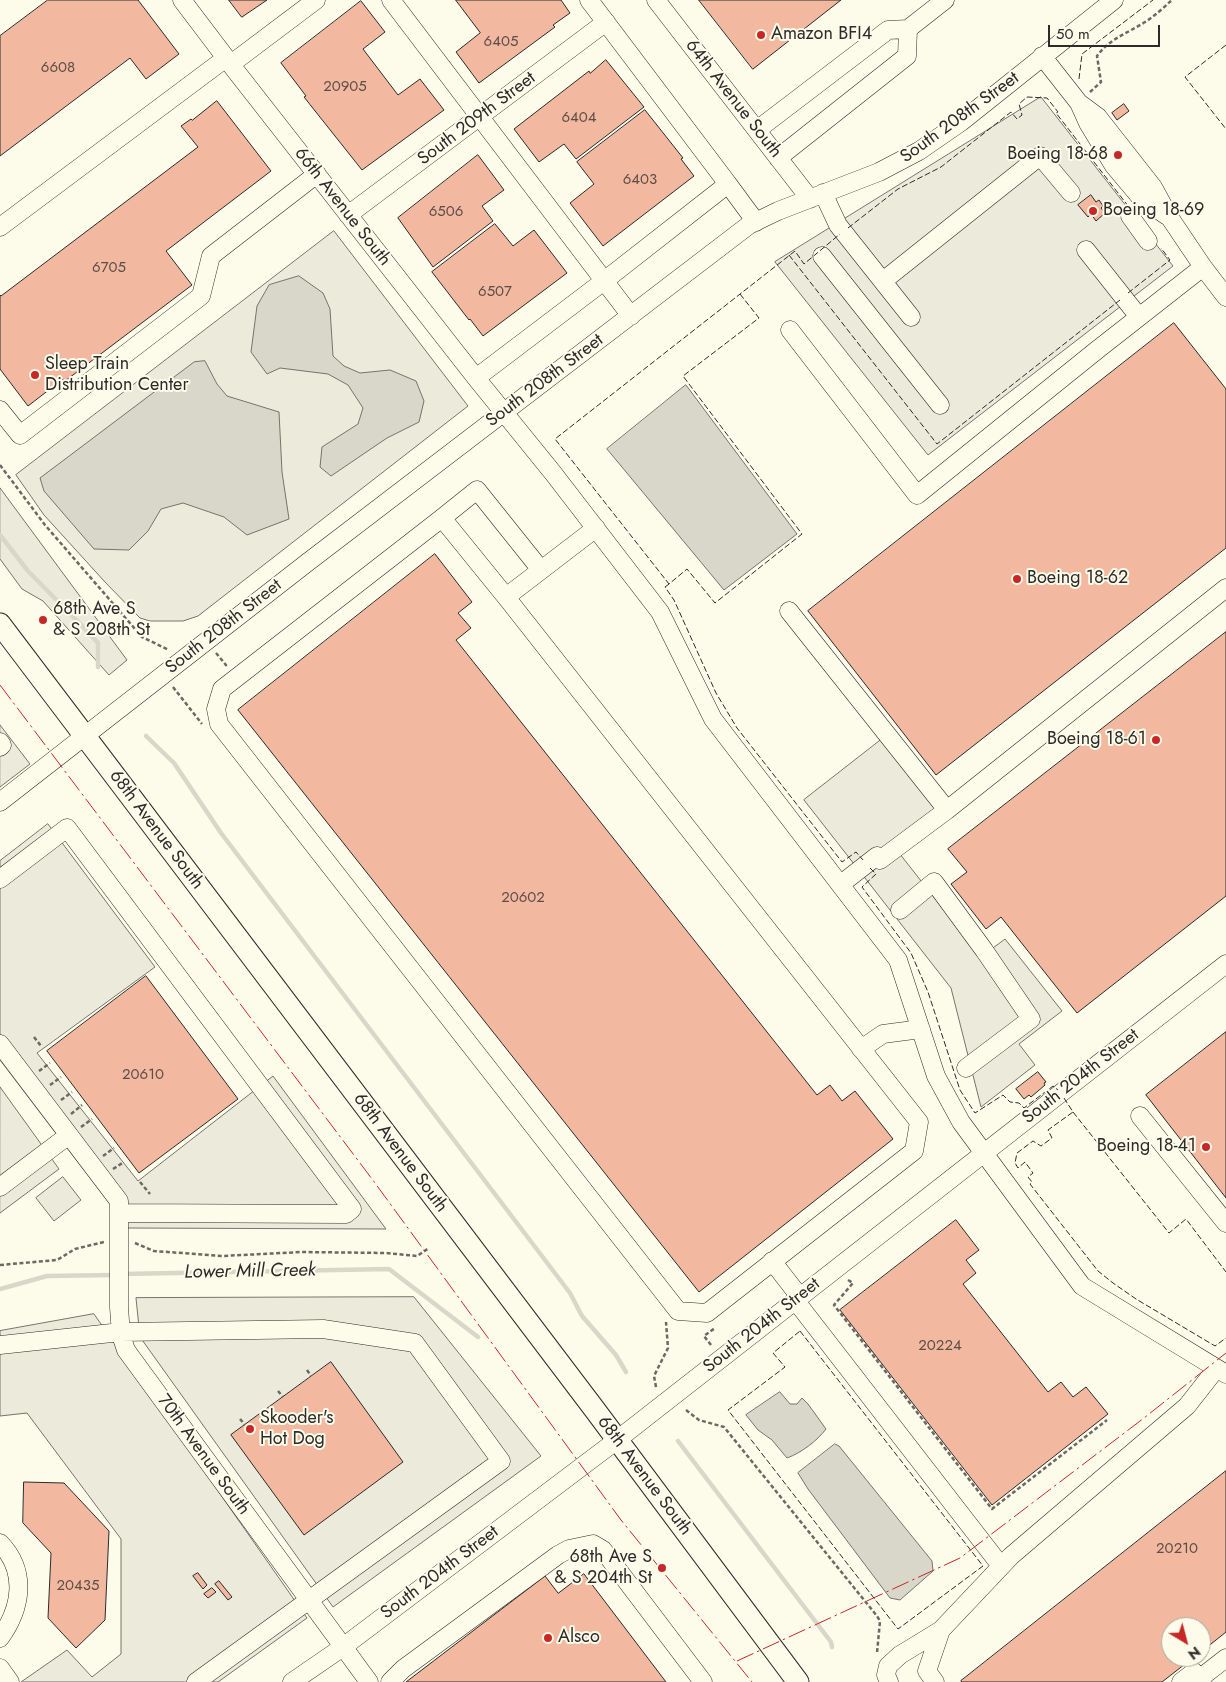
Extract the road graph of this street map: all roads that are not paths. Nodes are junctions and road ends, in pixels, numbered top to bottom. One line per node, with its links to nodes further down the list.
1 (182, 0): 11 (street, 66th Avenue South)
2 (316, 0): 11 (street)
3 (391, 0): 12 (street)
4 (589, 0): 8 (street)
5 (656, 0): 13 (street, 64th Avenue South)
6 (945, 0): 9 (street)
7 (1114, 0): 10 (street, South 208th Street)
8 (606, 22): 12 (street, South 209th Street); 16 (street)
9 (908, 29): 13 (street); 14 (street)
10 (1042, 56): 18 (street, South 208th Street); 26 (street)
11 (228, 61): 15 (street, 66th Avenue South); 22 (street)
12 (480, 117): 19 (street, South 209th Street); 27 (street)
13 (757, 130): 14 (street, 64th Avenue South)
14 (778, 158): 18 (street, 64th Avenue South)
15 (316, 174): 19 (street, 66th Avenue South); 36 (street)
16 (728, 184): 21 (street); 27 (street)
17 (1071, 193): 28 (street)
18 (817, 196): 21 (street, South 208th Street); 28 (street, 64th Avenue South)
19 (348, 215): 34 (street, 66th Avenue South)
20 (1130, 216): 23 (street)
21 (756, 222): 30 (street, South 208th Street)
22 (0, 227)
23 (1148, 241)
24 (1086, 250): 32 (street)
25 (822, 256): 35 (street)
26 (1203, 267): 29 (street); 32 (street)
27 (604, 281): 30 (street); 34 (street)
28 (883, 281): 31 (street, 64th Avenue South)
29 (1226, 297)
30 (631, 316): 37 (street, South 208th Street)
31 (911, 317)
32 (1139, 317): 33 (street)
33 (790, 330)
34 (476, 378): 37 (street, 66th Avenue South)
35 (940, 405)
36 (0, 410)
37 (504, 413): 39 (street, 66th Avenue South); 45 (street, South 208th Street)
38 (442, 518): 40 (street); 42 (street); 64 (street)
39 (596, 528): 40 (street); 51 (street, 66th Avenue South)
40 (540, 570): 42 (street)
41 (1226, 588): 49 (street)
42 (506, 597): 56 (street)
43 (789, 611): 49 (street)
44 (0, 624): 45 (main road, 68th Avenue South)
45 (85, 736): 48 (street, South 208th Street); 69 (main road, 68th Avenue South)
46 (0, 742): 47 (street)
47 (0, 747)
48 (0, 802)
49 (947, 810): 51 (street)
50 (0, 879): 62 (street)
51 (841, 884): 54 (street, 66th Avenue South)
52 (900, 910): 57 (street)
53 (1226, 964): 60 (street, South 204th Street)
54 (920, 1030): 56 (street); 60 (street, 66th Avenue South)
55 (0, 1044): 59 (street)
56 (861, 1049): 64 (street)
57 (966, 1068)
58 (1140, 1116): 63 (street)
59 (74, 1131): 61 (street); 62 (street)
60 (984, 1152): 65 (street, South 204th Street); 68 (street, 66th Avenue South)
61 (0, 1187)
62 (119, 1207): 66 (street, 70th Avenue South)
63 (1226, 1223)
64 (772, 1262): 65 (street)
65 (797, 1299): 69 (street, South 204th Street); 71 (street)
66 (120, 1332): 67 (street); 72 (street, 70th Avenue South); 72 (street)
67 (0, 1345)
68 (1221, 1372): 71 (street)
69 (617, 1440): 75 (street, South 204th Street); 85 (main road, 68th Avenue South)
70 (0, 1543): 74 (street)
71 (1001, 1566): 73 (street)
72 (309, 1600): 75 (street, 70th Avenue South); 80 (street)
73 (941, 1630): 86 (street); 87 (street)
74 (0, 1638)
75 (343, 1647): 81 (street, South 204th Street); 82 (street, 70th Avenue South)
76 (1226, 1658): 78 (street)
77 (0, 1668): 79 (street)
78 (1200, 1680): 88 (street)
79 (10, 1682)
80 (196, 1682)
81 (292, 1682)
82 (369, 1682)
83 (390, 1682): 84 (street)
84 (703, 1682)
85 (798, 1682)
86 (889, 1682)
87 (935, 1682)
88 (1181, 1682)

